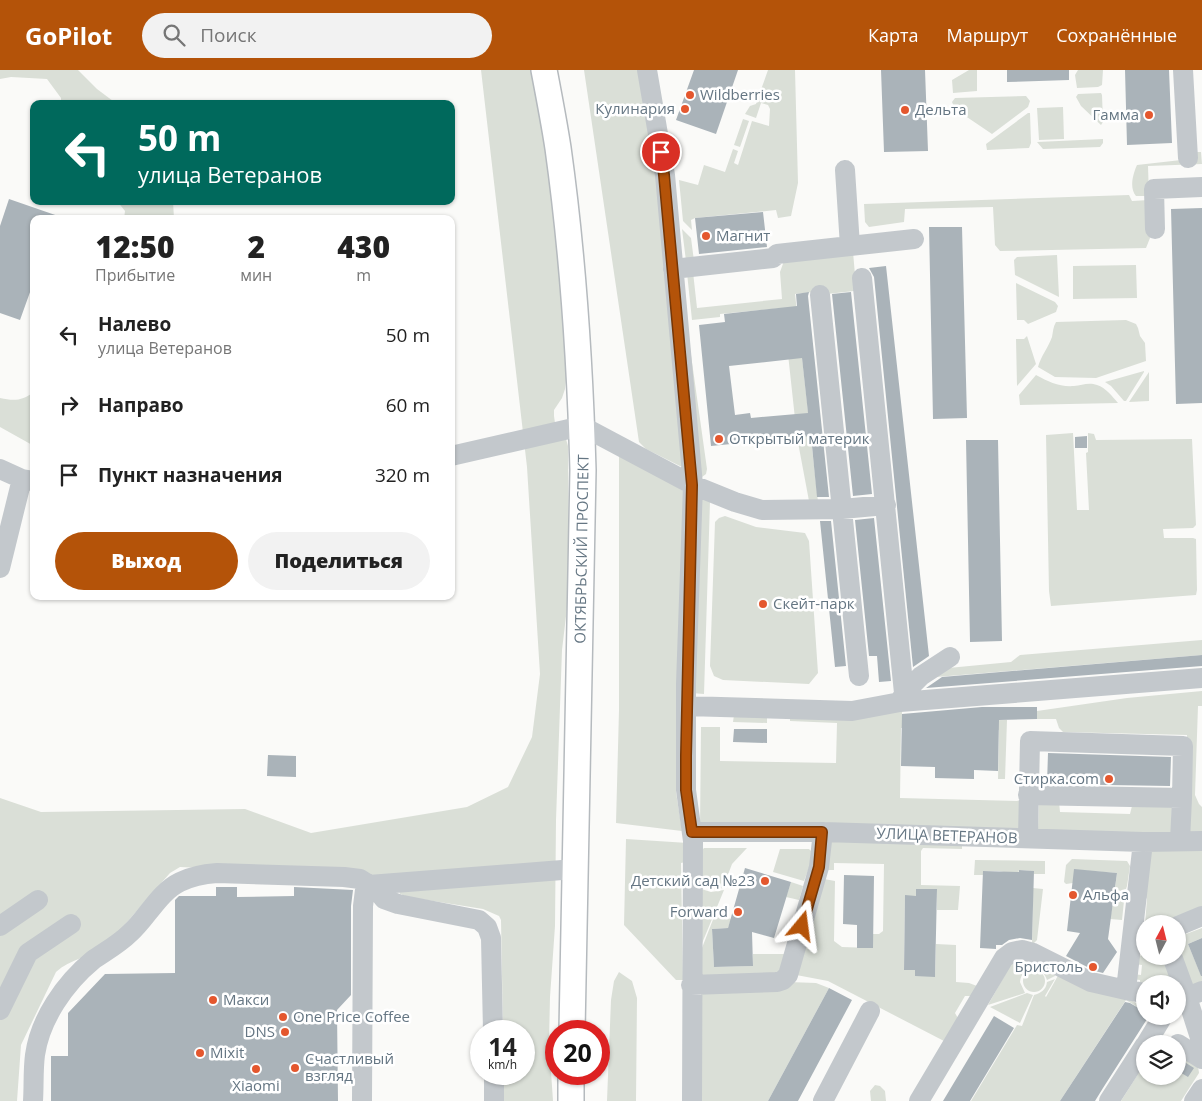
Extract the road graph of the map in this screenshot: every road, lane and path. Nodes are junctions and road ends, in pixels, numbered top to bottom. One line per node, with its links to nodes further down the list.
1 (544, 70): 13 (main road, ОКТЯБРЬСКИЙ ПРОСПЕКТ)
2 (647, 70): 10 (street)
3 (1184, 70): 4 (street)
4 (1188, 158)
5 (845, 170): 9 (street)
6 (1202, 187): 7 (street)
7 (1155, 229)
8 (914, 240): 9 (street)
9 (850, 246): 10 (street)
10 (673, 269): 17 (street)
11 (862, 278): 18 (street)
12 (820, 295): 19 (street)
13 (582, 426): 14 (street); 17 (street); 34 (main road, ОКТЯБРЬСКИЙ ПРОСПЕКТ)
14 (455, 455)
15 (0, 469): 16 (street)
16 (28, 480): 20 (street)
17 (692, 485): 19 (street); 25 (street)
18 (886, 505): 19 (street); 24 (street)
19 (842, 509): 22 (street)
20 (0, 568)
21 (950, 658): 24 (street)
22 (859, 676)
23 (1202, 678): 24 (street)
24 (902, 697): 25 (street)
25 (686, 706): 28 (street)
26 (1028, 794): 27 (street); 27 (street); 30 (street)
27 (1182, 798): 31 (street)
28 (692, 832): 29 (street, УЛИЦА ВЕТЕРАНОВ); 43 (street)
29 (822, 832): 30 (street, УЛИЦА ВЕТЕРАНОВ); 43 (street)
30 (1028, 838): 33 (street, УЛИЦА ВЕТЕРАНОВ)
31 (1180, 841): 32 (street, УЛИЦА ВЕТЕРАНОВ); 33 (street, УЛИЦА ВЕТЕРАНОВ)
32 (1202, 841)
33 (1143, 842): 42 (street)
34 (575, 869): 35 (street); 49 (main road, ОКТЯБРЬСКИЙ ПРОСПЕКТ)
35 (370, 885): 48 (street); 57 (street); 58 (street)
36 (38, 900): 40 (street)
37 (1202, 916): 38 (street)
38 (1186, 923)
39 (71, 924): 46 (street)
40 (0, 926)
41 (1176, 965): 45 (street)
42 (1137, 975)
43 (692, 986): 61 (street)
44 (1136, 992): 63 (street)
45 (1189, 997): 51 (street)
46 (0, 1010)
47 (870, 1011): 62 (street)
48 (493, 1020)
49 (572, 1020)
50 (1152, 1034): 64 (street)
51 (1202, 1044)
52 (1186, 1049): 53 (street)
53 (1202, 1058)
54 (494, 1085): 59 (street)
55 (571, 1085): 60 (main road)
56 (1202, 1089): 65 (street)
57 (33, 1101)
58 (362, 1101)
59 (494, 1101)
60 (571, 1101)
61 (692, 1101)
62 (823, 1101)
63 (919, 1101)
64 (1109, 1101)
65 (1194, 1101)

